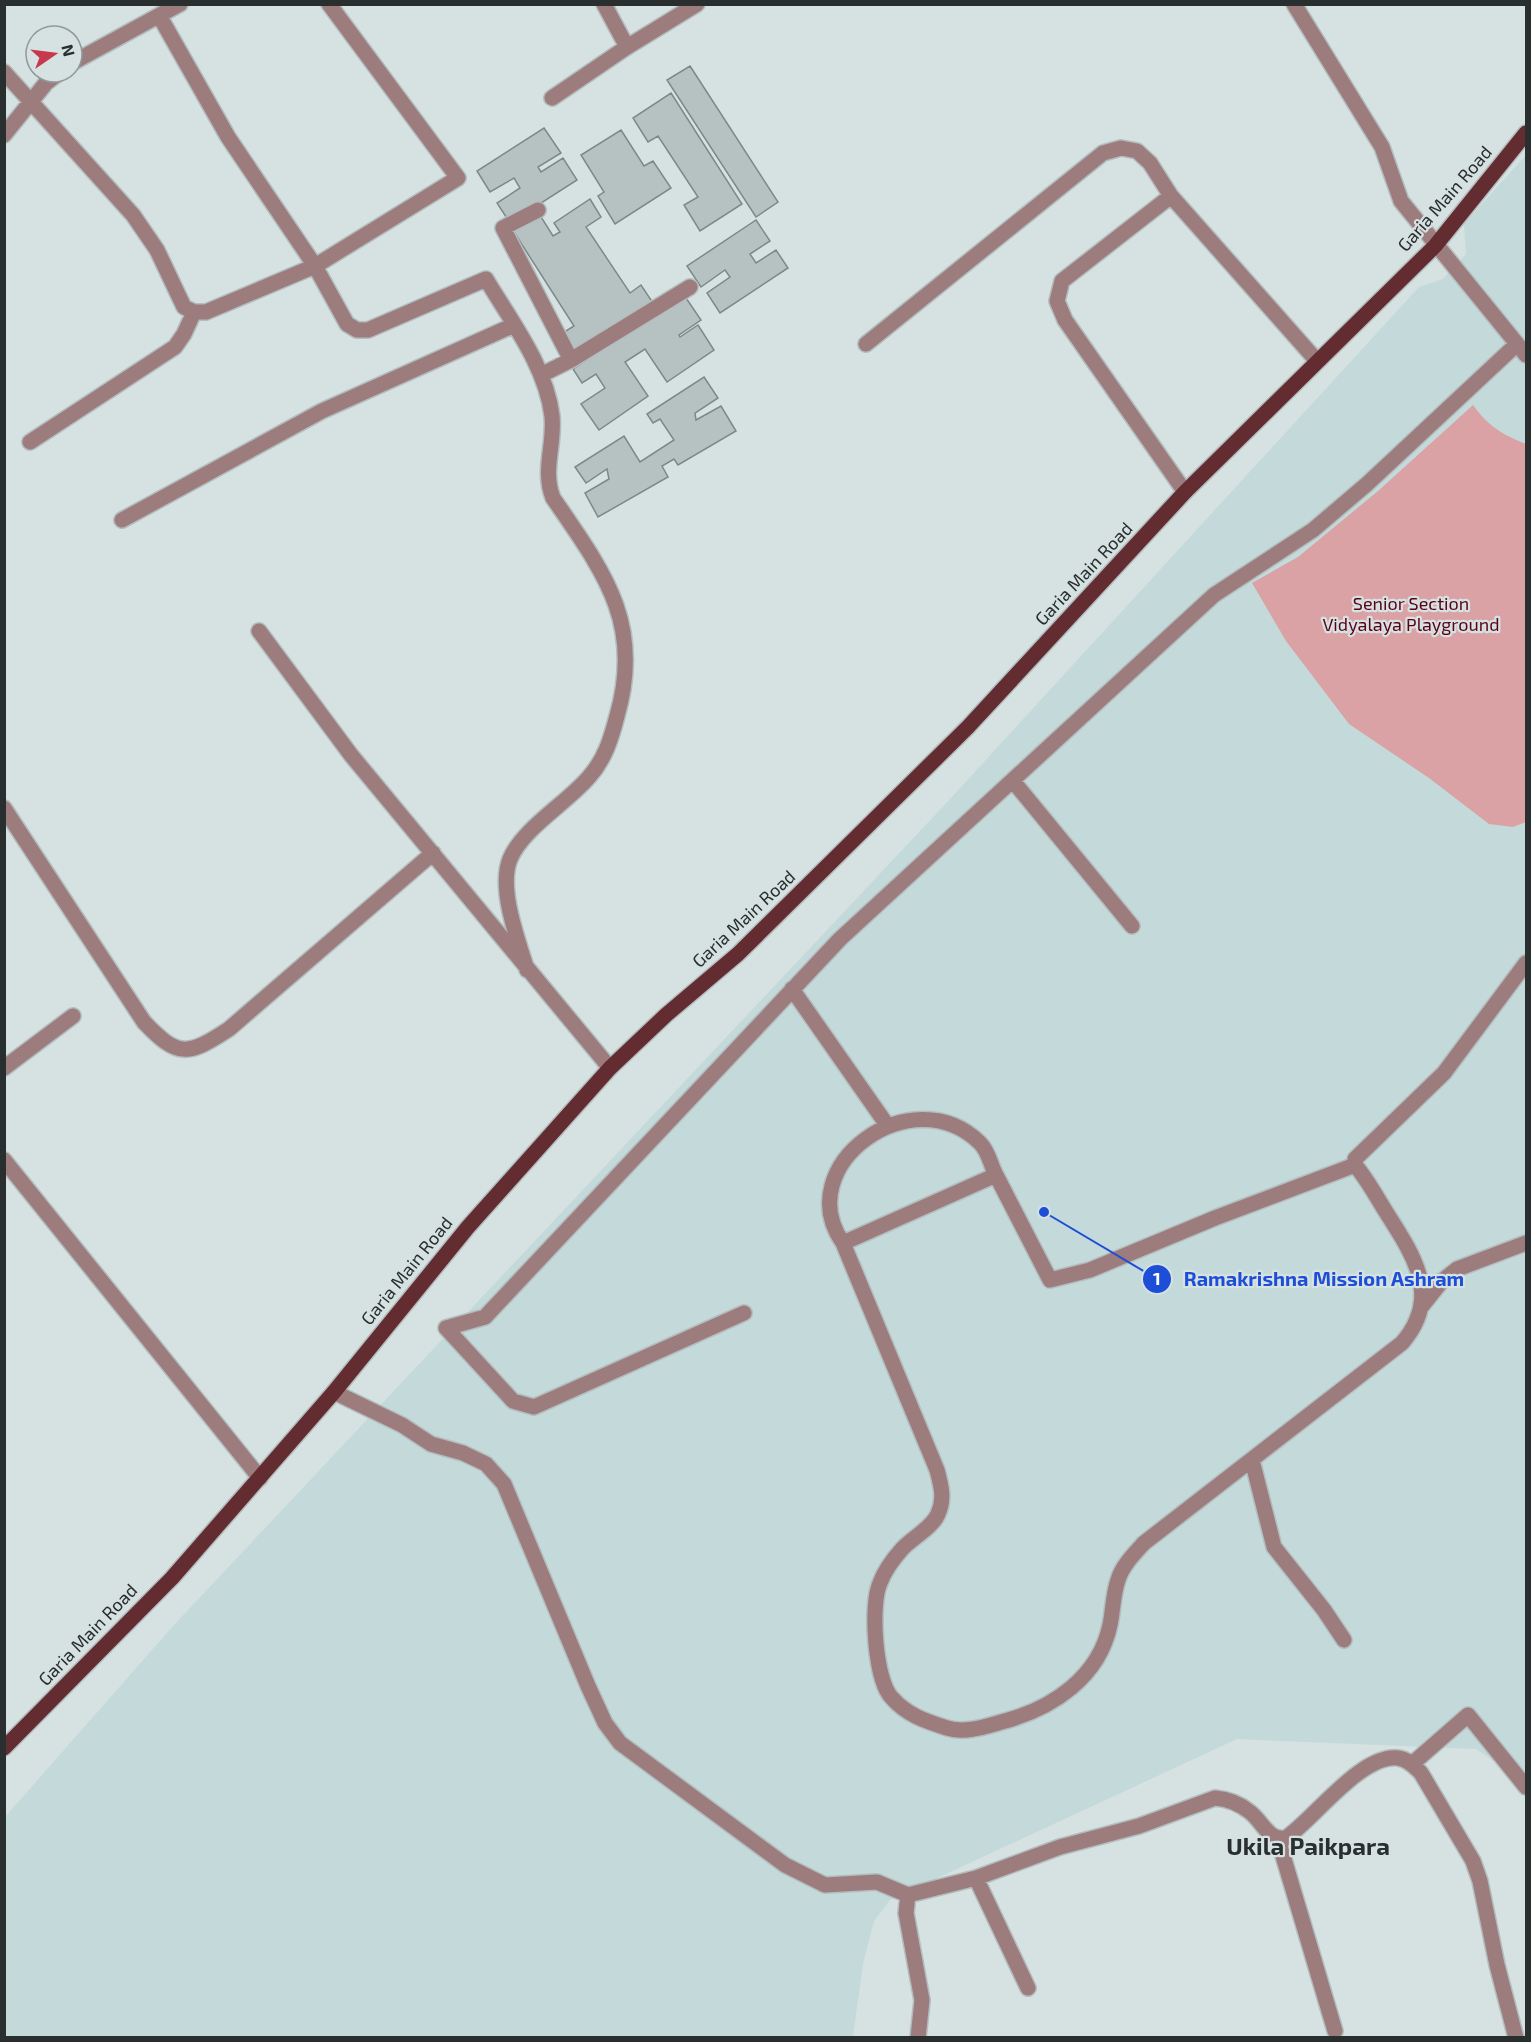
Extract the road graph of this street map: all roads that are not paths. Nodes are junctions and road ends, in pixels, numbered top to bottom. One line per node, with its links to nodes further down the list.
1 (180, 4): 6 (street)
2 (329, 4): 18 (street)
3 (604, 4): 7 (street)
4 (697, 4): 7 (street)
5 (1294, 4): 17 (street)
6 (160, 17): 8 (street); 18 (street)
7 (627, 47): 11 (street)
8 (84, 57)
9 (4, 72): 12 (street)
10 (45, 84): 12 (street)
11 (552, 98)
12 (30, 102): 14 (street); 20 (street)
13 (1527, 133): 17 (main road, Garia Main Road)
14 (4, 135)
15 (1171, 196): 22 (street); 25 (street); 28 (street)
16 (538, 210): 24 (street)
17 (1435, 246): 23 (street); 25 (main road, Garia Main Road)
18 (315, 266): 20 (street); 21 (street)
19 (690, 287): 24 (street)
20 (194, 312): 27 (street)
21 (514, 325): 26 (street); 29 (street)
22 (866, 344)
23 (1522, 349): 31 (street)
24 (571, 360): 26 (street)
25 (1317, 361): 28 (main road, Garia Main Road)
26 (541, 375): 36 (street)
27 (30, 442)
28 (1185, 492): 40 (main road, Garia Main Road)
29 (122, 520)
30 (259, 631): 33 (street)
31 (1013, 781): 34 (street); 37 (street)
32 (4, 808): 33 (street)
33 (433, 853): 36 (street)
34 (1132, 926)
35 (1527, 963): 43 (street)
36 (527, 970): 40 (street)
37 (792, 989): 41 (street); 48 (street)
38 (73, 1016): 39 (street)
39 (4, 1068)
40 (610, 1068): 49 (main road, Garia Main Road)
41 (886, 1125): 44 (street); 45 (street)
42 (4, 1160): 51 (street)
43 (1355, 1165): 44 (street); 47 (street)
44 (996, 1175): 45 (street)
45 (843, 1243): 50 (street)
46 (1527, 1243): 47 (street)
47 (1422, 1306): 50 (street)
48 (744, 1313)
49 (334, 1392): 51 (main road, Garia Main Road); 58 (street)
50 (1252, 1460): 52 (street)
51 (260, 1478): 53 (main road, Garia Main Road)
52 (1344, 1640)
53 (4, 1748)
54 (1412, 1764): 55 (street); 56 (street); 62 (street)
55 (1527, 1787)
56 (1278, 1839): 57 (street); 60 (street)
57 (976, 1878): 58 (street); 59 (street)
58 (908, 1895): 61 (street)
59 (1028, 1988)
60 (1335, 2031)
61 (918, 2037)
62 (1516, 2037)

